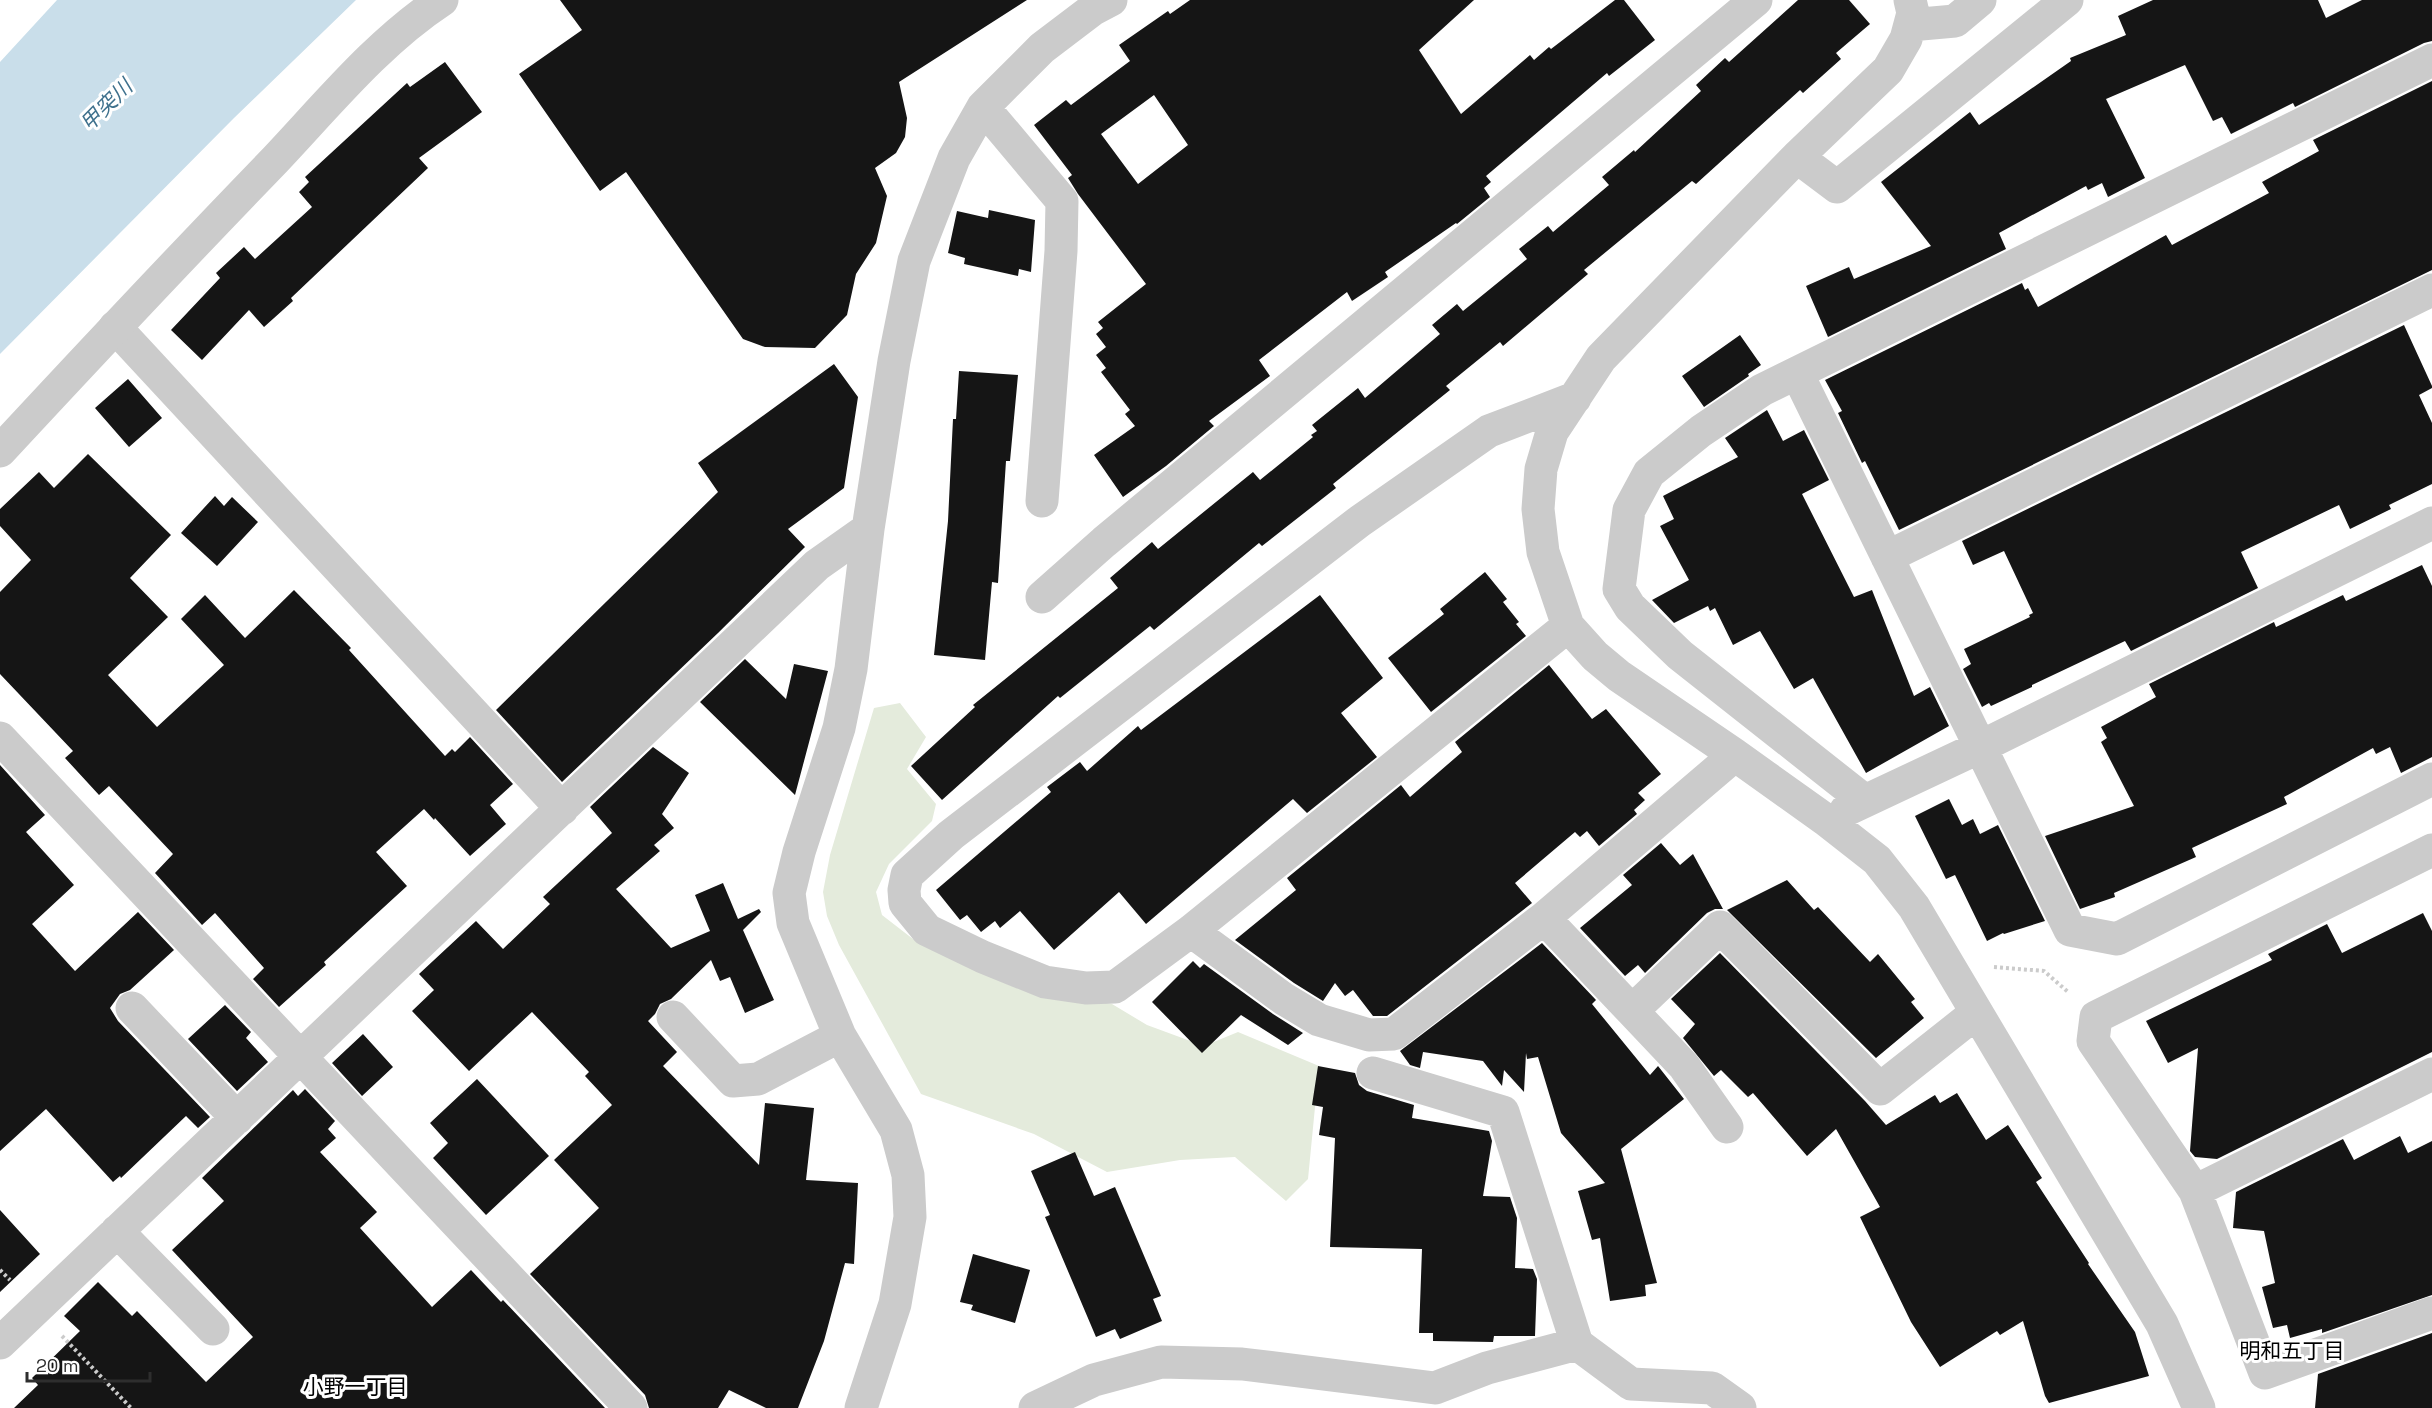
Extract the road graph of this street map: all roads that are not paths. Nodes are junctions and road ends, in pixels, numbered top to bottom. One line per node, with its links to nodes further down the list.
1 (442, 0): 11 (street)
2 (1111, 0): 8 (street)
3 (1756, 0): 19 (street)
4 (1980, 0): 6 (street)
5 (2067, 0): 9 (street)
6 (1910, 12): 9 (street)
7 (2432, 60): 12 (street)
8 (983, 107): 15 (street); 17 (street)
9 (1797, 157): 13 (street)
10 (2432, 290): 18 (street)
11 (115, 327): 14 (street); 26 (street)
12 (1797, 373): 18 (street); 25 (street)
13 (1575, 398): 20 (street); 30 (street)
14 (0, 451)
15 (1042, 501)
16 (2432, 524): 22 (street)
17 (868, 529): 26 (street); 35 (street)
18 (1887, 557): 22 (street)
19 (1042, 597)
20 (1568, 626): 23 (street); 30 (street)
21 (0, 738): 36 (street)
22 (1980, 747): 24 (street); 25 (street)
23 (1735, 755): 27 (street); 29 (street)
24 (2432, 779)
25 (1864, 801): 27 (street)
26 (562, 809): 36 (street)
27 (1826, 820): 33 (street)
28 (2432, 850): 41 (street)
29 (1544, 918): 30 (street); 32 (street)
30 (1191, 931)
31 (132, 1008): 39 (street)
32 (1632, 1011): 33 (street); 40 (street)
33 (1976, 1013): 52 (street)
34 (673, 1017): 35 (street)
35 (840, 1036): 49 (street)
36 (302, 1057): 39 (street); 48 (street)
37 (1373, 1073): 46 (street)
38 (2432, 1074): 41 (street)
39 (237, 1118): 42 (street)
40 (1727, 1127)
41 (2194, 1191): 43 (street)
42 (117, 1231): 44 (street); 45 (street)
43 (2432, 1312)
44 (213, 1329)
45 (0, 1343)
46 (1577, 1344): 47 (street); 51 (street)
47 (1437, 1398): 50 (street)
48 (631, 1408)
49 (861, 1408)
50 (1035, 1408)
51 (1740, 1408)
52 (2199, 1408)

